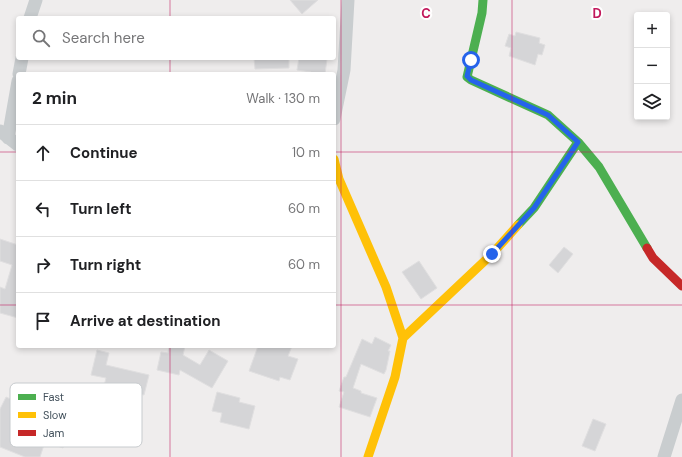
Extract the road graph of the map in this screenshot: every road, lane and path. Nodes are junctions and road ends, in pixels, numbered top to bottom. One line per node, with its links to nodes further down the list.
1 (36, 0): 4 (street)
2 (348, 0): 7 (street)
3 (483, 0): 11 (street)
4 (31, 16)
5 (22, 60): 6 (street)
6 (19, 72)
7 (337, 89): 9 (street)
8 (16, 94): 10 (street)
9 (336, 99)
10 (9, 138)
11 (578, 142): 13 (street); 14 (street)
12 (336, 166): 14 (street)
13 (682, 286)
14 (403, 338): 16 (street)
15 (682, 400): 17 (street)
16 (368, 457)
17 (664, 457)

